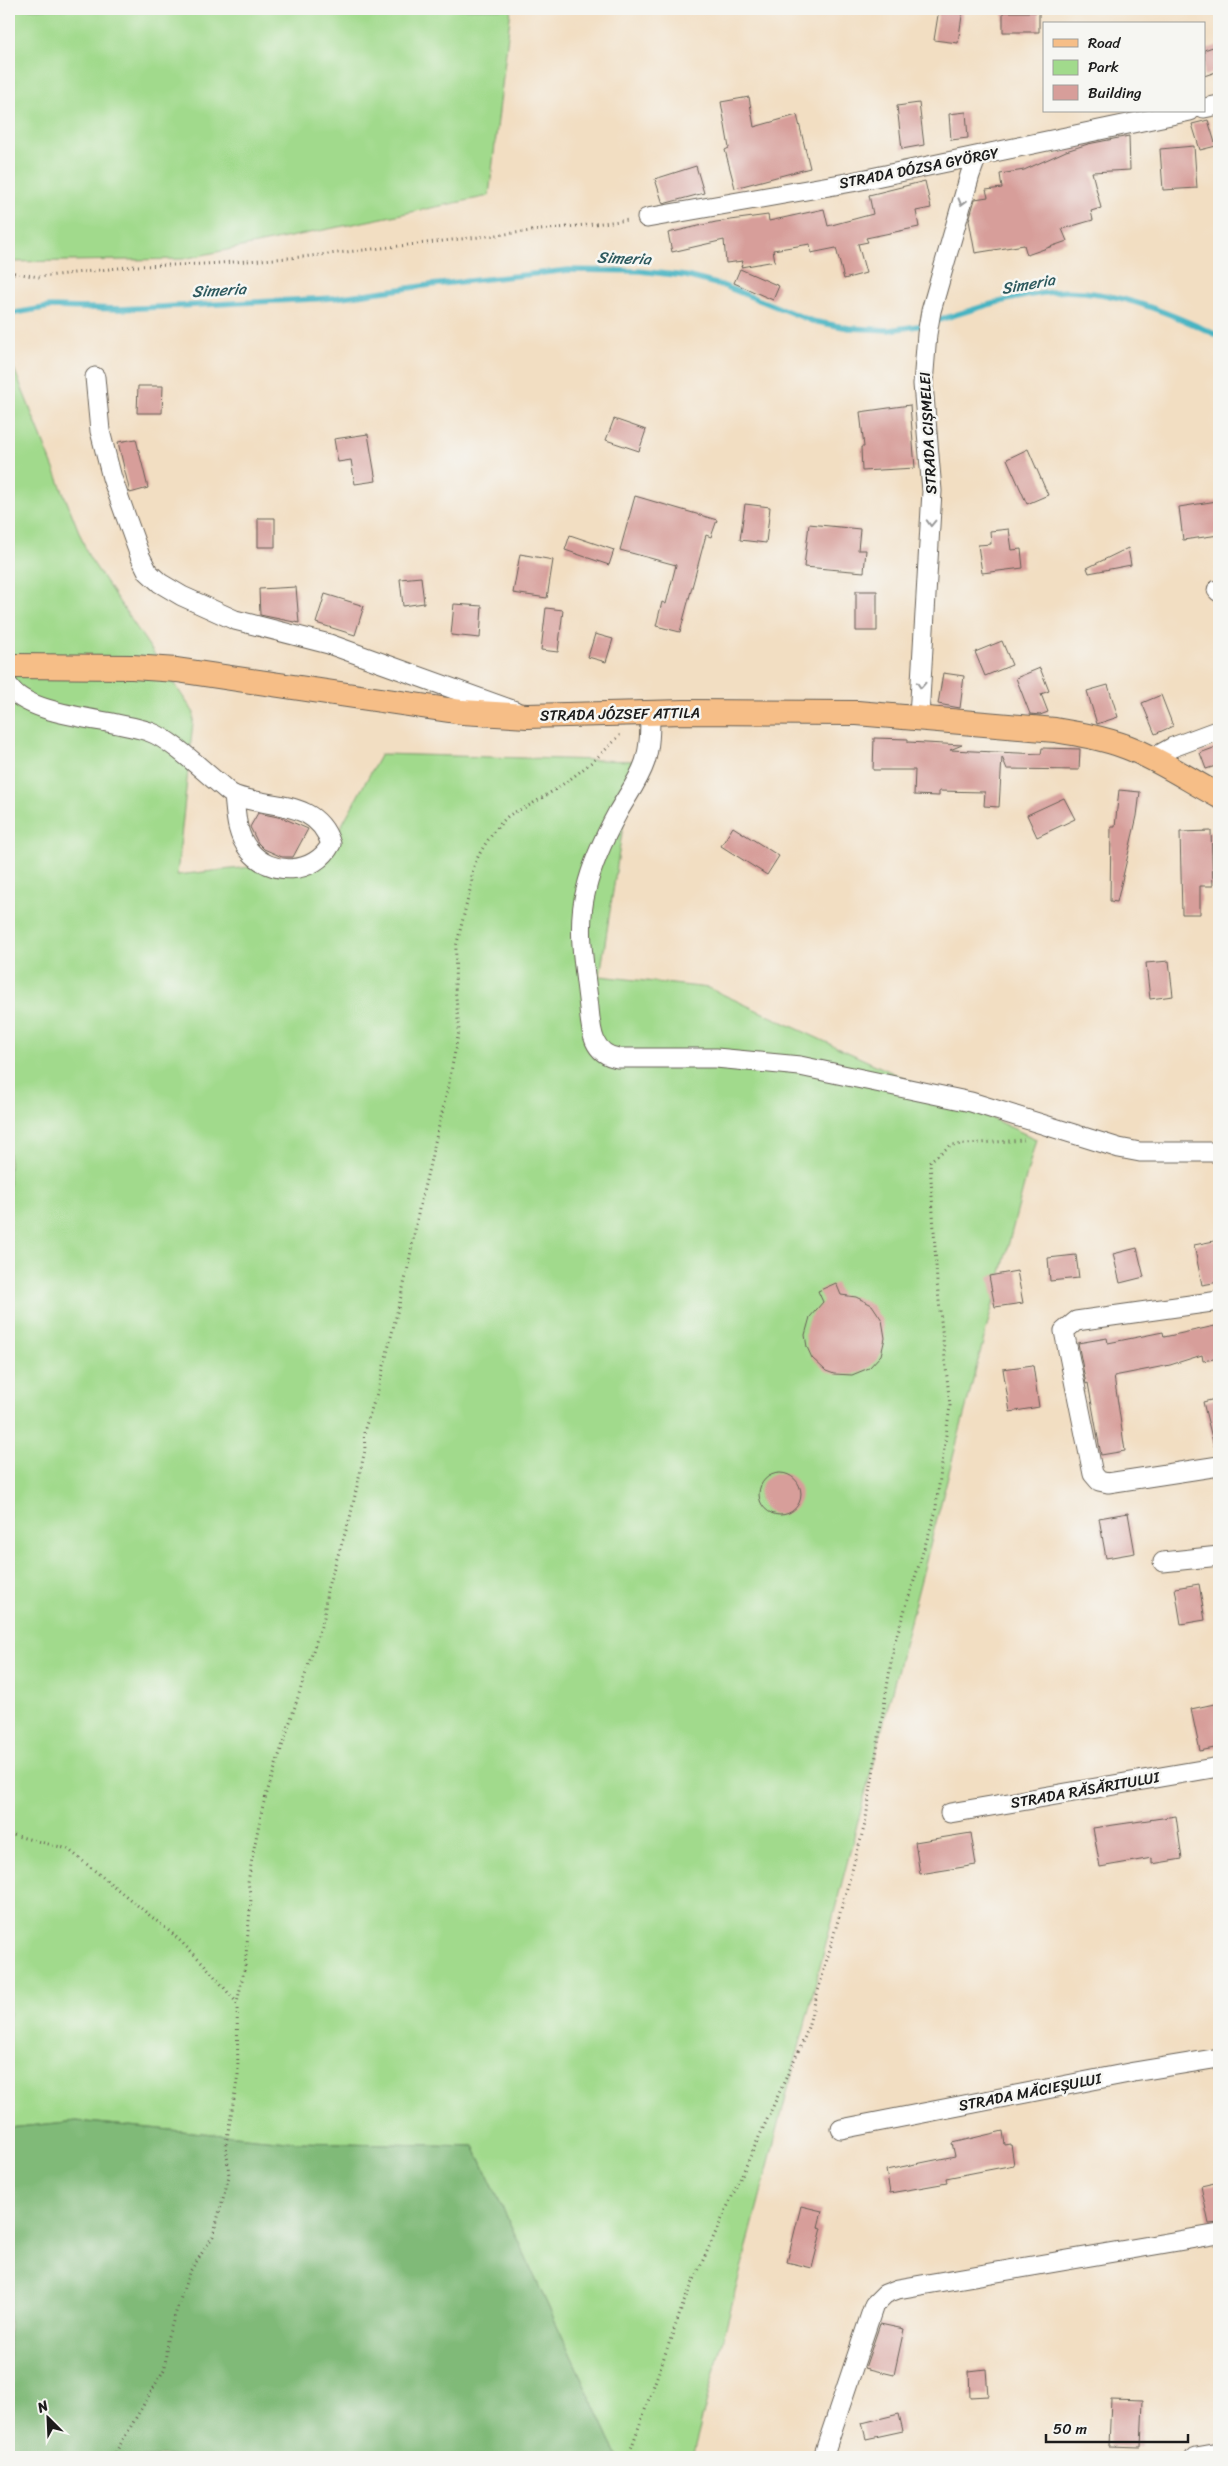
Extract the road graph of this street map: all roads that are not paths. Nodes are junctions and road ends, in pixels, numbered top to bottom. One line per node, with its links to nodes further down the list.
1 (1219, 105): 2 (street)
2 (1206, 108)
3 (1185, 112): 4 (street, STRADA DÓZSA GYÖRGY)
4 (977, 156): 5 (street, STRADA DÓZSA GYÖRGY); 11 (street, STRADA CIȘMELEI, one-way to 11)
5 (647, 218)
6 (95, 377): 10 (street, STRADA JÓZSEF ATTILA)
7 (9, 666): 10 (main road)
8 (9, 686): 14 (street)
9 (650, 713): 10 (main road, STRADA JÓZSEF ATTILA); 11 (main road, STRADA JÓZSEF ATTILA); 16 (street)
10 (527, 716)
11 (920, 717): 13 (main road, STRADA JÓZSEF ATTILA)
12 (1219, 730): 13 (street)
13 (1153, 758): 15 (main road, STRADA JÓZSEF ATTILA)
14 (234, 795): 14 (street)
15 (1219, 796)
16 (1219, 1152)
17 (1219, 1301): 18 (street)
18 (1219, 1466)
19 (1219, 1556): 20 (street)
20 (1163, 1562)
21 (1219, 1767): 22 (street, STRADA RĂSĂRITULUI)
22 (950, 1813)
23 (1219, 2058): 24 (street, STRADA MĂCIEȘULUI)
24 (841, 2129)
25 (1219, 2234): 27 (street)
26 (1219, 2453): 28 (street)
27 (823, 2457)
28 (1196, 2457)

